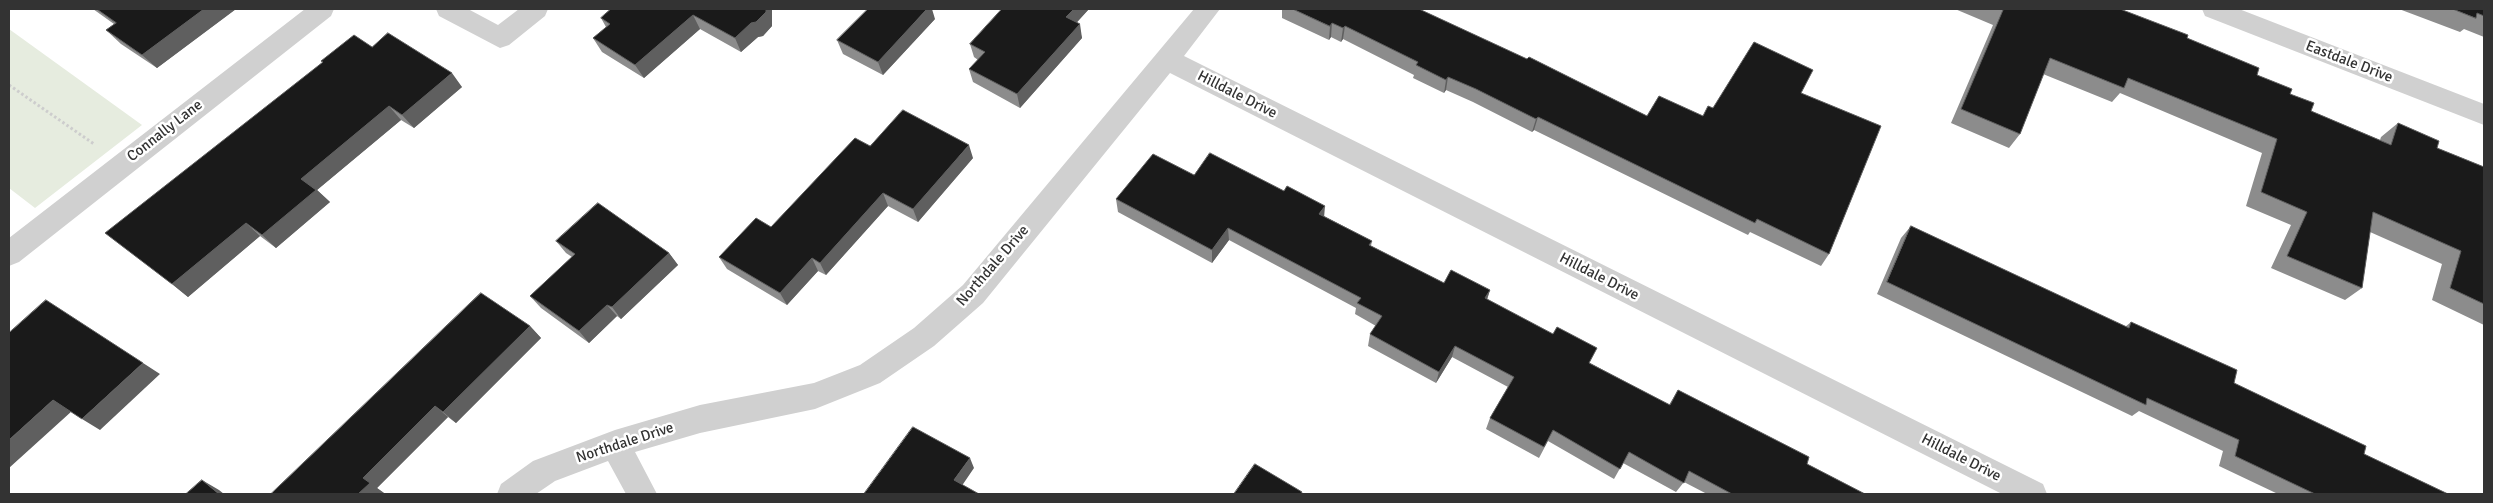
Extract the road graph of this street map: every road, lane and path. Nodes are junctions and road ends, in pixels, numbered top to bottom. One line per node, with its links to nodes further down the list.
1 (322, 9): 10 (street, Connally Lane)
2 (448, 9): 3 (street)
3 (536, 9)
4 (1208, 9): 6 (street, Northdale Drive)
5 (2214, 9): 8 (street, Eastdale Drive)
6 (1166, 59): 11 (street, Northdale Drive); 14 (street, Hilldale Drive)
7 (9, 85): 9 (path)
8 (2484, 114)
9 (94, 145)
10 (9, 254)
11 (615, 444): 12 (street, Northdale Drive); 13 (street)
12 (512, 494)
13 (642, 494)
14 (2032, 494)

